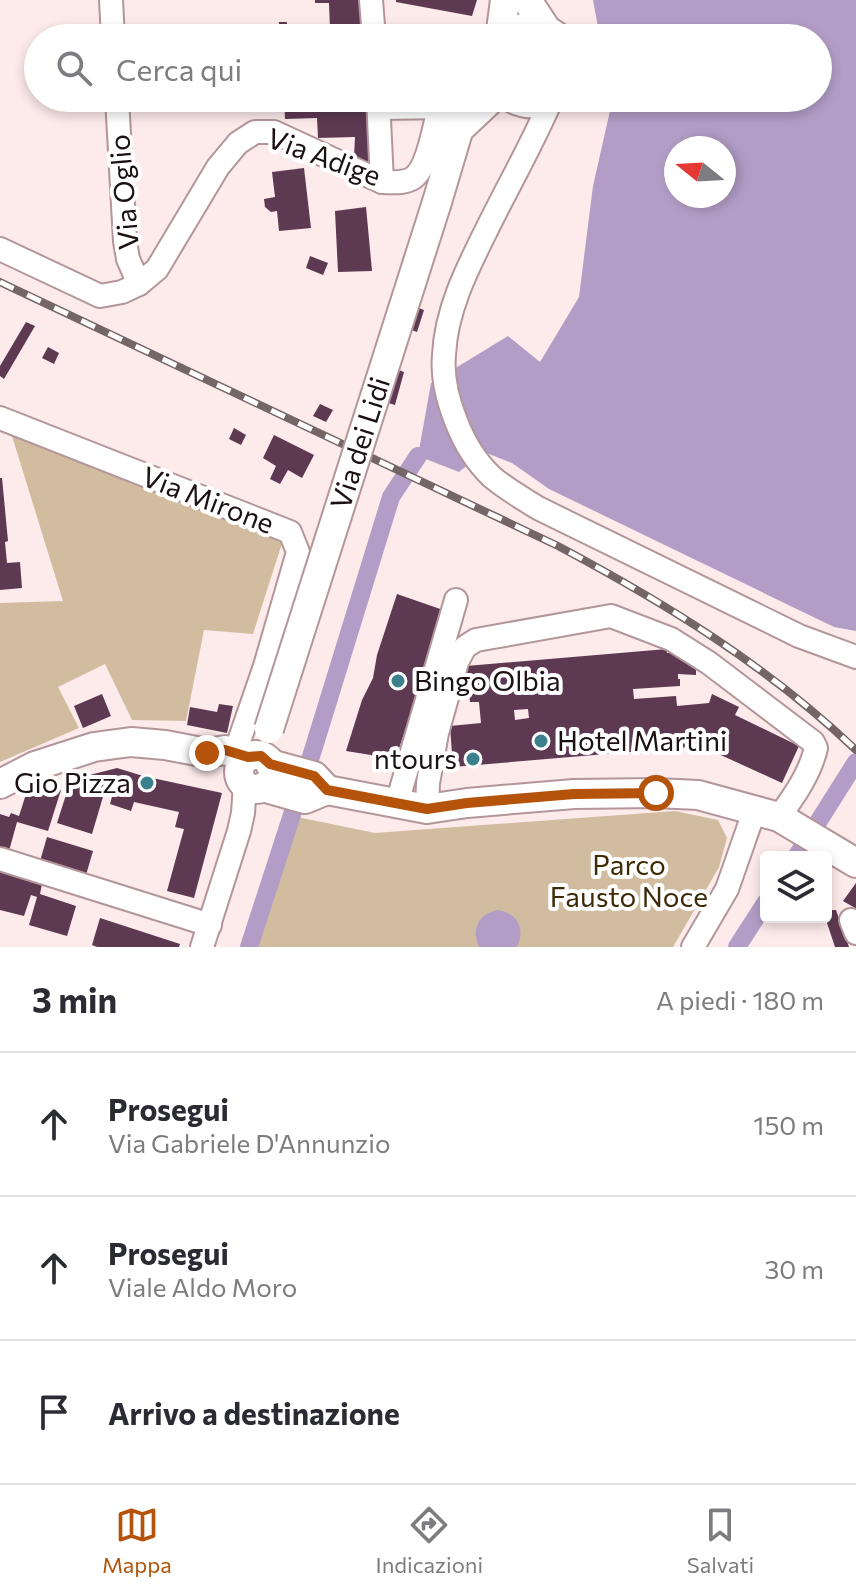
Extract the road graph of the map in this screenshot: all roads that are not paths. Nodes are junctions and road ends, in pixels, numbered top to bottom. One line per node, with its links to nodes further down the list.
1 (111, 0): 5 (street)
2 (371, 0): 6 (street)
3 (505, 0): 7 (main road)
4 (527, 0): 8 (main road)
5 (112, 24)
6 (373, 24)
7 (503, 24)
8 (545, 24)
9 (118, 112): 18 (street, Via Oglio)
10 (378, 112): 16 (street)
11 (438, 112): 16 (street, Via Adige)
12 (464, 112): 15 (main road, Via dei Lidi)
13 (478, 112): 15 (main road, Via dei Lidi)
14 (533, 112): 21 (street)
15 (459, 130): 22 (main road, Via dei Lidi, bridge)
16 (382, 182): 18 (street, Via Adige)
17 (0, 249): 18 (street)
18 (139, 284)
19 (0, 418): 22 (street, Via Mirone)
20 (456, 600): 24 (street)
21 (856, 657)
22 (272, 773): 23 (main road); 24 (main road); 29 (street, Via Mirone)
23 (0, 784)
24 (397, 803): 25 (main road)
25 (427, 809): 26 (main road); 26 (street)
26 (774, 816): 28 (main road); 31 (street)
27 (0, 859): 29 (street)
28 (856, 863)
29 (210, 925): 30 (street, Via Mirone)
30 (202, 947)
31 (693, 947)

